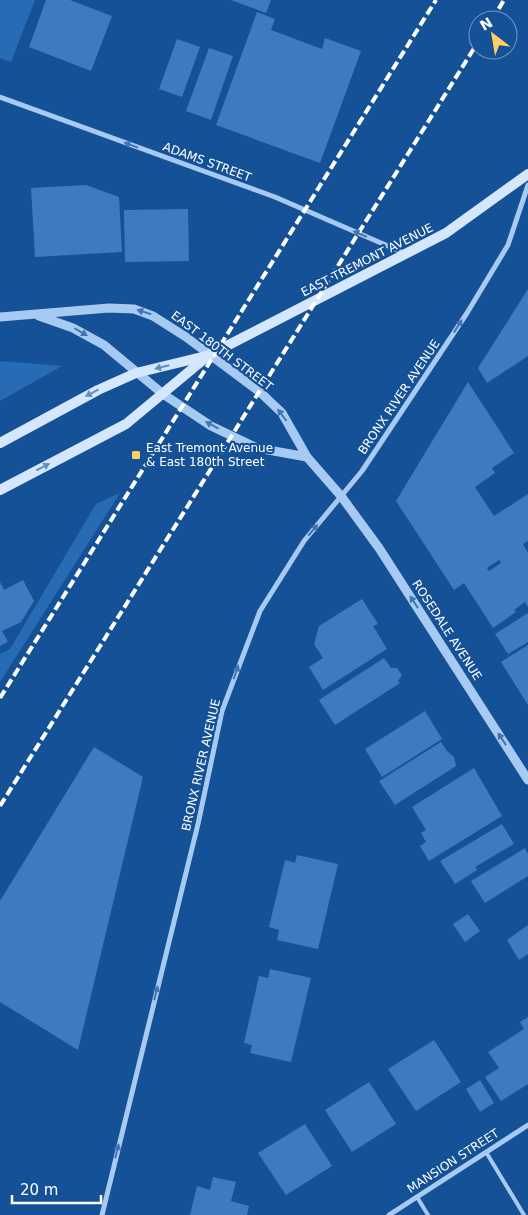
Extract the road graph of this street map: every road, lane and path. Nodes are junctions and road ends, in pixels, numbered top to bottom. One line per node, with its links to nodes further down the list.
1 (0, 97): 4 (street, ADAMS STREET, one-way to 1)
2 (528, 174): 4 (main road, EAST TREMONT AVENUE)
3 (528, 185): 14 (street, BRONX RIVER AVENUE, one-way to 3)
4 (405, 254): 7 (main road, EAST TREMONT AVENUE)
5 (35, 315): 6 (street, EAST 180TH STREET); 7 (street, EAST 180TH STREET, one-way to 5); 9 (street, EAST 180TH STREET, one-way to 9)
6 (0, 317)
7 (209, 355): 8 (main road, EAST TREMONT AVENUE); 12 (street, EAST 180TH STREET, one-way to 7)
8 (190, 364): 9 (main road, EAST TREMONT AVENUE, one-way to 9); 10 (main road, EAST TREMONT AVENUE)
9 (136, 373): 10 (street, EAST 180TH STREET); 11 (main road, EAST TREMONT AVENUE, one-way to 11)
10 (168, 396): 12 (street, EAST 180TH STREET, one-way to 10); 13 (main road, EAST TREMONT AVENUE, one-way to 10)
11 (0, 444)
12 (307, 457): 14 (street, EAST 180TH STREET)
13 (0, 490)
14 (341, 496): 15 (street, ROSEDALE AVENUE, one-way to 14); 19 (street, BRONX RIVER AVENUE, one-way to 14)
15 (528, 780)
16 (528, 1125): 17 (street, MANSION STREET)
17 (486, 1152): 18 (street, MANSION STREET); 22 (lane)
18 (417, 1197): 20 (street, MANSION STREET); 21 (lane)
19 (102, 1215)
20 (389, 1215)
21 (428, 1215)
22 (524, 1215)

